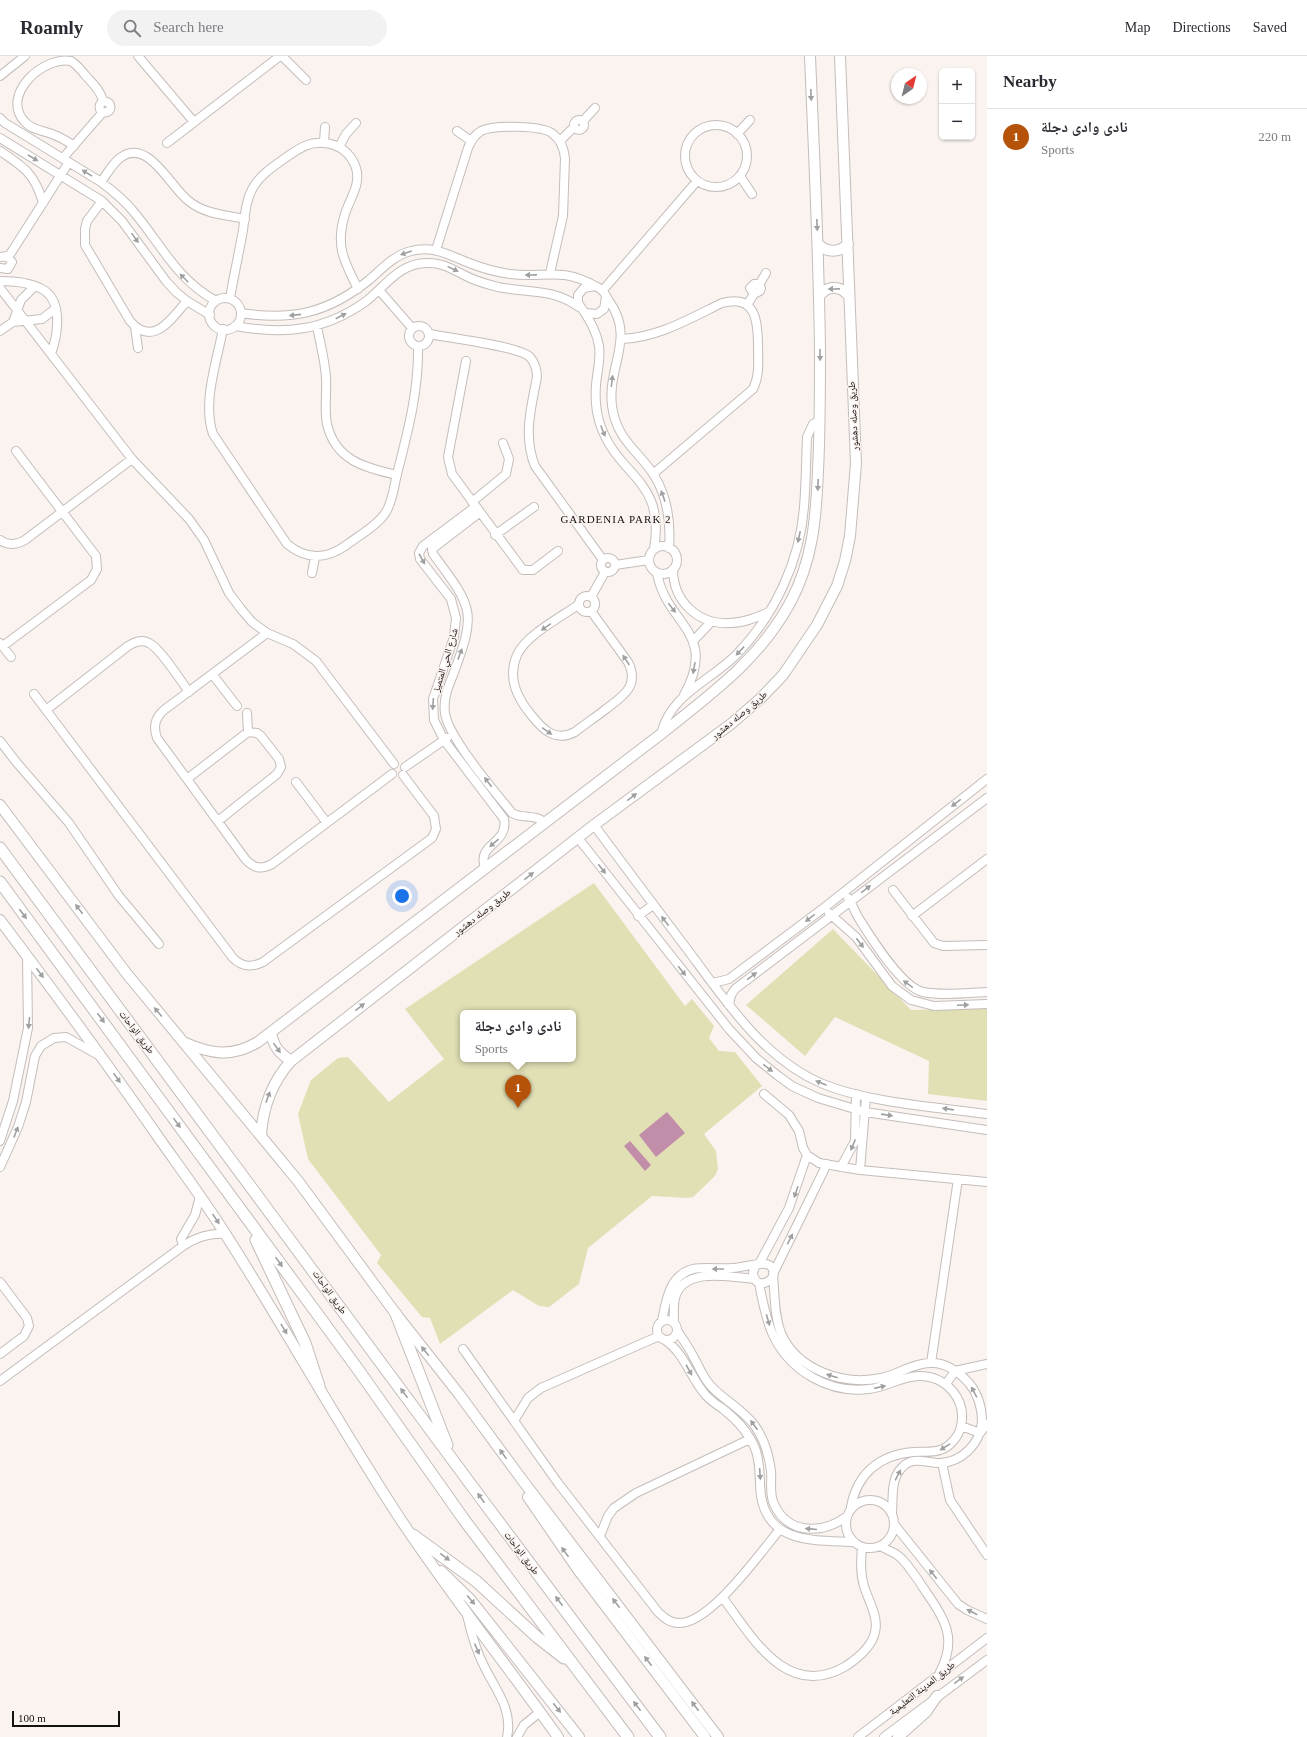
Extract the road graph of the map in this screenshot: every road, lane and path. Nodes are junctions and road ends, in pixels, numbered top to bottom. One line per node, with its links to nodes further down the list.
1 (25, 56): 6 (street)
2 (138, 56): 11 (street)
3 (281, 56): 7 (street); 11 (street)
4 (810, 56): 33 (main road, one-way to 33)
5 (840, 56): 34 (main road, طريق وصله دهشور)
6 (0, 76)
7 (306, 80)
8 (595, 108): 18 (street)
9 (0, 118): 24 (street)
10 (750, 120): 15 (street)
11 (194, 122): 20 (street)
12 (356, 123): 22 (street)
13 (325, 127): 19 (street)
14 (457, 131): 17 (street)
15 (737, 134): 26 (street); 27 (street)
16 (0, 138): 25 (street, one-way to 25)
17 (471, 141): 18 (street); 35 (street)
18 (560, 141): 39 (street)
19 (324, 142): 22 (street); 32 (street)
20 (167, 143)
21 (74, 146): 21 (street); 24 (street)
22 (339, 148): 44 (street)
23 (0, 151): 31 (street)
24 (66, 160): 25 (street); 28 (street, one-way to 24)
25 (61, 175): 30 (street); 31 (street)
26 (740, 176): 27 (street); 29 (street)
27 (697, 181): 46 (street)
28 (101, 182): 32 (street); 51 (street, one-way to 28)
29 (752, 194)
30 (102, 201): 50 (street, one-way to 50); 62 (street)
31 (43, 203): 36 (street)
32 (245, 219): 49 (street)
33 (818, 244): 34 (main road); 47 (main road)
34 (848, 244): 48 (main road, طريق وصله دهشور)
35 (436, 250): 39 (street, one-way to 35); 44 (street, one-way to 44)
36 (9, 256): 37 (street); 38 (street)
37 (0, 257)
38 (0, 268)
39 (550, 273): 46 (street)
40 (766, 273): 52 (street)
41 (0, 280): 42 (street)
42 (35, 286): 53 (street); 54 (street)
43 (0, 288): 53 (street)
44 (358, 289): 56 (street, one-way to 56)
45 (379, 290): 55 (street, one-way to 55); 61 (street, one-way to 45); 63 (street)
46 (602, 291): 55 (street); 55 (street); 67 (street)
47 (819, 296): 48 (main road, one-way to 47); 72 (main road, one-way to 72)
48 (849, 296): 132 (main road, طريق وصله دهشور, one-way to 48)
49 (230, 298): 51 (street); 56 (street)
50 (187, 301): 57 (street); 62 (street)
51 (216, 301): 57 (street)
52 (747, 305): 67 (street); 76 (street)
53 (17, 309): 58 (street); 59 (street)
54 (55, 309): 58 (street); 70 (street)
55 (582, 310): 85 (street, one-way to 85)
56 (241, 313): 60 (street)
57 (210, 315): 64 (street)
58 (26, 321): 59 (street); 70 (street)
59 (13, 322): 65 (street)
60 (235, 326): 61 (street); 64 (street)
61 (317, 326): 77 (street)
62 (135, 327): 69 (street)
63 (412, 328): 66 (street); 68 (street)
64 (223, 329): 87 (street)
65 (0, 331)
66 (430, 334): 68 (street); 88 (street)
67 (622, 339): 76 (street, one-way to 67)
68 (418, 346): 77 (street)
69 (138, 348)
70 (51, 354): 75 (street)
71 (466, 361): 79 (street)
72 (820, 421): 98 (street, one-way to 98); 115 (main road, one-way to 115)
73 (503, 443): 79 (street, شارع الحي المتميز)
74 (16, 451): 80 (street)
75 (132, 459): 80 (street); 100 (street)
76 (653, 474): 84 (street, one-way to 76)
77 (397, 475): 87 (street)
78 (534, 506): 82 (street)
79 (475, 507): 81 (street, شارع الحي المتميز); 82 (street)
80 (62, 512): 83 (street); 102 (street)
81 (455, 526): 104 (street, شارع الحي المتميز, one-way to 104); 106 (street, شارع الحي المتميز, one-way to 81)
82 (495, 535): 86 (street)
83 (0, 540)
84 (669, 548): 85 (street); 91 (street)
85 (654, 549): 89 (street)
86 (558, 551)
87 (316, 556): 93 (street)
88 (603, 560): 90 (street); 92 (street)
89 (649, 560): 90 (street); 94 (street)
90 (615, 565): 92 (street)
91 (674, 569): 94 (street); 99 (street)
92 (605, 572): 95 (street)
93 (312, 573)
94 (657, 573): 101 (street, one-way to 101)
95 (592, 597): 96 (street); 97 (street)
96 (578, 605): 97 (street); 97 (street, one-way to 97)
97 (591, 611)
98 (769, 612): 99 (street); 109 (street, one-way to 109)
99 (711, 622): 101 (street)
100 (267, 633): 105 (street); 118 (street)
101 (694, 640): 109 (street, one-way to 109)
102 (1, 644): 103 (street)
103 (11, 657)
104 (442, 671): 106 (street); 116 (street, شارع الحي المتميز, one-way to 116)
105 (212, 674): 107 (street); 110 (street)
106 (453, 674): 114 (street, شارع الحي المتميز)
107 (189, 692): 111 (street); 122 (street)
108 (34, 694): 111 (street)
109 (684, 695): 115 (street)
110 (237, 706)
111 (46, 710): 121 (street)
112 (247, 713): 113 (street)
113 (248, 732): 122 (street); 129 (street)
114 (452, 734): 116 (street); 127 (street, شارع الحي المتميز, one-way to 114)
115 (661, 734): 130 (main road)
116 (444, 740): 119 (street); 128 (street, شارع الحي المتميز)
117 (0, 741): 147 (street)
118 (394, 764): 119 (street); 120 (street)
119 (405, 767): 121 (street)
120 (392, 774): 121 (street); 131 (street)
121 (403, 775)
122 (187, 779): 129 (street)
123 (987, 780): 139 (street, one-way to 139)
124 (296, 782): 131 (street)
125 (987, 798): 140 (street, one-way to 125)
126 (0, 805): 155 (main road, one-way to 126)
127 (512, 813): 128 (street); 130 (street)
128 (504, 819): 136 (street, one-way to 136)
129 (218, 821): 131 (street)
130 (544, 822): 136 (main road)
131 (327, 823)
132 (594, 825): 133 (main road, طريق وصله دهشور); 141 (street)
133 (578, 838): 143 (street, one-way to 143); 157 (main road, طريق وصله دهشور, one-way to 133)
134 (0, 848): 203 (highway, طريق الواحات, one-way to 134)
135 (987, 859): 145 (street)
136 (485, 867): 154 (main road)
137 (0, 882): 175 (highway, طريق الواحات, one-way to 175)
138 (893, 890): 145 (street)
139 (843, 891): 140 (street); 142 (street)
140 (851, 901): 144 (street); 151 (street, one-way to 140)
141 (653, 905): 143 (street); 150 (street, one-way to 141)
142 (825, 907): 144 (street); 150 (street, one-way to 150)
143 (638, 916): 161 (street, one-way to 161)
144 (832, 916): 152 (street, one-way to 152); 153 (street, one-way to 144)
145 (912, 916): 148 (street)
146 (0, 920): 149 (main road)
147 (159, 944)
148 (987, 945)
149 (27, 956): 156 (main road, one-way to 156); 166 (street, one-way to 166)
150 (712, 983): 153 (street)
151 (987, 992)
152 (987, 1004)
153 (729, 1006): 159 (street, one-way to 153)
154 (271, 1032): 155 (main road); 157 (main road, one-way to 157)
155 (183, 1042): 165 (main road)
156 (104, 1058): 170 (street, one-way to 156); 174 (main road, one-way to 174)
157 (291, 1060): 165 (main road, طريق وصله دهشور, one-way to 157)
158 (764, 1094): 167 (street)
159 (856, 1094): 160 (street); 161 (street)
160 (866, 1096): 162 (street); 163 (street, one-way to 160)
161 (855, 1110): 162 (street); 169 (street, one-way to 169)
162 (865, 1112): 164 (street, one-way to 164); 171 (street)
163 (987, 1114)
164 (987, 1130)
165 (261, 1135): 182 (main road)
166 (0, 1141)
167 (807, 1155): 168 (street); 178 (street, one-way to 178)
168 (827, 1164): 169 (street); 179 (street, one-way to 168)
169 (842, 1166): 171 (street)
170 (0, 1167)
171 (860, 1170): 172 (street)
172 (958, 1178): 173 (street); 188 (street)
173 (987, 1182)
174 (200, 1196): 176 (main road, one-way to 176); 177 (street)
175 (245, 1216): 196 (highway); 224 (highway, طريق الواحات, one-way to 224)
176 (226, 1234): 177 (street); 196 (main road, one-way to 196)
177 (183, 1246): 193 (street)
178 (758, 1264): 179 (street); 180 (street); 183 (street, one-way to 183)
179 (773, 1275): 180 (street); 192 (street, one-way to 179)
180 (757, 1281): 184 (street); 197 (street, one-way to 197)
181 (0, 1282): 187 (street)
182 (396, 1314): 203 (highway); 205 (main road, one-way to 182)
183 (662, 1321): 184 (street); 185 (street)
184 (675, 1326): 185 (street); 191 (street)
185 (662, 1338): 194 (street, one-way to 194); 198 (street)
186 (463, 1349): 198 (street)
187 (0, 1354)
188 (932, 1363): 190 (street); 192 (street)
189 (987, 1364): 190 (street)
190 (955, 1371): 195 (street); 201 (street, one-way to 190)
191 (706, 1380): 194 (street); 206 (street, one-way to 191)
192 (856, 1380): 197 (street)
193 (0, 1381)
194 (697, 1384): 202 (street)
195 (946, 1384): 197 (street, one-way to 195); 200 (street)
196 (319, 1386): 213 (main road)
197 (856, 1389)
198 (514, 1421): 214 (street)
199 (987, 1424): 201 (street)
200 (961, 1426): 201 (street); 208 (street, one-way to 208)
201 (980, 1433): 204 (street)
202 (750, 1439): 207 (street, one-way to 207); 214 (street)
203 (452, 1459): 235 (highway, طريق الواحات, one-way to 203)
204 (942, 1463): 209 (street, one-way to 204); 217 (street)
205 (523, 1481): 236 (main road, one-way to 205); 237 (main road, one-way to 205)
206 (771, 1495): 207 (street); 210 (street, one-way to 206)
207 (761, 1497): 212 (street)
208 (852, 1508): 209 (street); 210 (street)
209 (892, 1513): 211 (street)
210 (846, 1517): 215 (street)
211 (894, 1524): 216 (street); 221 (street, one-way to 211)
212 (780, 1529): 215 (street); 219 (street)
213 (413, 1535): 218 (main road); 224 (highway, one-way to 224)
214 (600, 1536): 219 (street)
215 (858, 1544): 216 (street); 219 (street)
216 (880, 1546): 225 (street)
217 (987, 1556)
218 (432, 1564): 220 (main road); 233 (main road, one-way to 233)
219 (723, 1598)
220 (466, 1612): 227 (main road); 230 (street, one-way to 230)
221 (987, 1619)
222 (987, 1638): 225 (street, طريق المدينة التعليمية)
223 (987, 1660): 226 (street, طريق المدينة التعليمية, one-way to 223)
224 (575, 1665): 234 (highway, طريق الواحات)
225 (938, 1675): 228 (street, طريق المدينة التعليمية)
226 (937, 1696): 229 (main road)
227 (540, 1712): 231 (street); 232 (main road)
228 (886, 1716): 229 (street); 238 (street, طريق المدينة التعليمية)
229 (897, 1733): 239 (street, طريق المدينة التعليمية)
230 (507, 1737)
231 (517, 1737)
232 (558, 1737)
233 (579, 1737)
234 (628, 1737)
235 (660, 1737)
236 (705, 1737)
237 (718, 1737)
238 (858, 1737)
239 (884, 1737)

